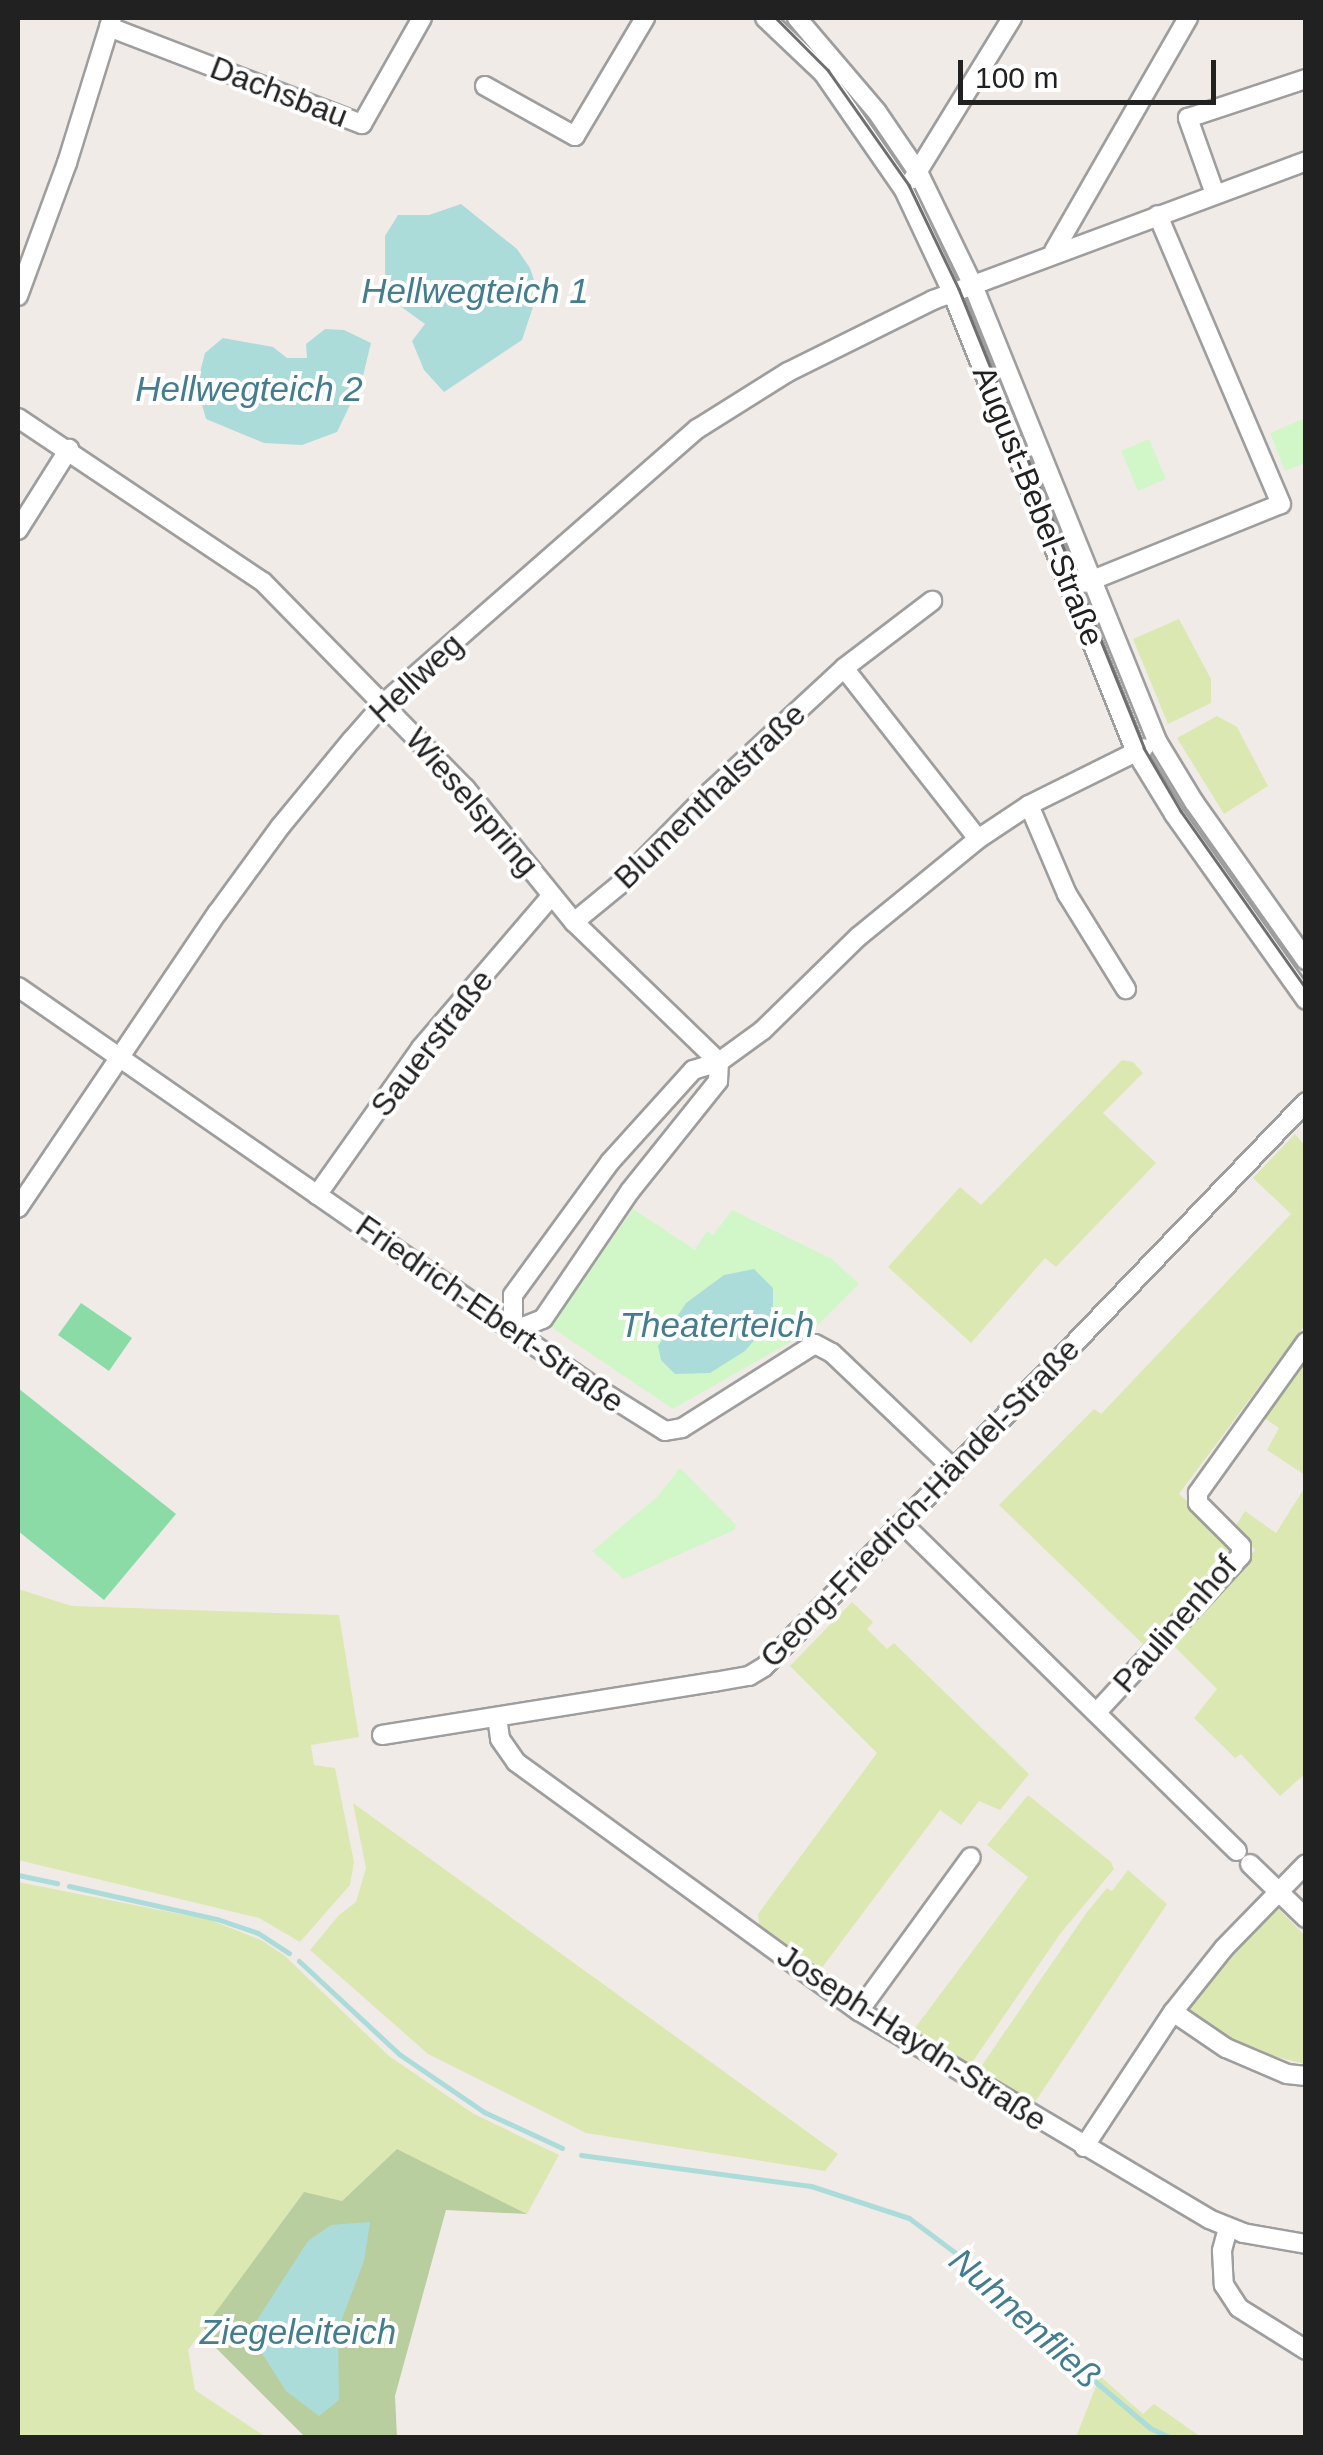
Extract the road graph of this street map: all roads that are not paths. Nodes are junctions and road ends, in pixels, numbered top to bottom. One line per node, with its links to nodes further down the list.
1 (422, 18): 7 (street, Dachsbau)
2 (645, 18): 9 (street)
3 (765, 18): 12 (street, August-Bebel-Straße)
4 (798, 18): 11 (street, August-Bebel-Straße)
5 (1012, 18): 11 (street)
6 (1188, 18): 15 (street)
7 (110, 22): 18 (street)
8 (1306, 79): 13 (street)
9 (486, 86)
10 (1306, 160): 13 (street, Hellweg)
11 (918, 172): 12 (street); 16 (street, August-Bebel-Straße)
12 (904, 190): 17 (street, August-Bebel-Straße)
13 (1215, 194): 14 (street, Hellweg)
14 (1158, 215): 15 (street, Hellweg); 22 (street)
15 (1054, 252): 16 (street, Hellweg)
16 (972, 284): 17 (street, Hellweg); 22 (street, August-Bebel-Straße)
17 (952, 292): 23 (street, August-Bebel-Straße); 26 (street, Hellweg)
18 (18, 296)
19 (18, 418): 20 (street, Wieselspring)
20 (69, 449): 21 (street); 26 (street, Wieselspring)
21 (18, 530)
22 (1092, 580): 23 (street); 27 (street, August-Bebel-Straße)
23 (1071, 588): 28 (street, August-Bebel-Straße)
24 (932, 601): 25 (street, Blumenthalstraße)
25 (844, 668): 30 (street); 32 (street, Blumenthalstraße)
26 (385, 702): 31 (street, Wieselspring); 37 (street, Hellweg)
27 (1156, 740): 28 (street); 33 (street, August-Bebel-Straße)
28 (1136, 752): 29 (street); 36 (street, August-Bebel-Straße)
29 (1029, 805): 30 (street); 35 (street)
30 (978, 839): 38 (street)
31 (552, 895): 32 (street, Wieselspring); 40 (street, Sauerstraße)
32 (574, 922): 38 (street, Wieselspring)
33 (1306, 960)
34 (18, 987): 37 (street, Friedrich-Ebert-Straße)
35 (1126, 989)
36 (1303, 990)
37 (119, 1060): 40 (street, Friedrich-Ebert-Straße); 41 (street, Hellweg)
38 (719, 1062): 42 (street); 42 (street)
39 (1306, 1102): 44 (street, Georg-Friedrich-Händel-Straße)
40 (317, 1195): 42 (street, Friedrich-Ebert-Straße)
41 (18, 1208)
42 (513, 1331): 44 (street, Friedrich-Ebert-Straße)
43 (1306, 1342): 46 (street, Paulinenhof)
44 (955, 1470): 45 (street, Georg-Friedrich-Händel-Straße)
45 (904, 1524): 46 (street); 47 (street, Georg-Friedrich-Händel-Straße)
46 (1096, 1712): 51 (street)
47 (496, 1717): 48 (street, Georg-Friedrich-Händel-Straße); 53 (street, Joseph-Haydn-Straße)
48 (382, 1735)
49 (971, 1858): 53 (street)
50 (1306, 1864): 51 (street)
51 (1278, 1890): 52 (street); 54 (street)
52 (1306, 1918)
53 (858, 2011): 56 (street, Joseph-Haydn-Straße)
54 (1173, 2012): 55 (street); 56 (street)
55 (1306, 2076)
56 (1084, 2147): 57 (street, Joseph-Haydn-Straße)
57 (1228, 2228): 58 (street, Joseph-Haydn-Straße); 59 (street)
58 (1306, 2244)
59 (1306, 2350)

